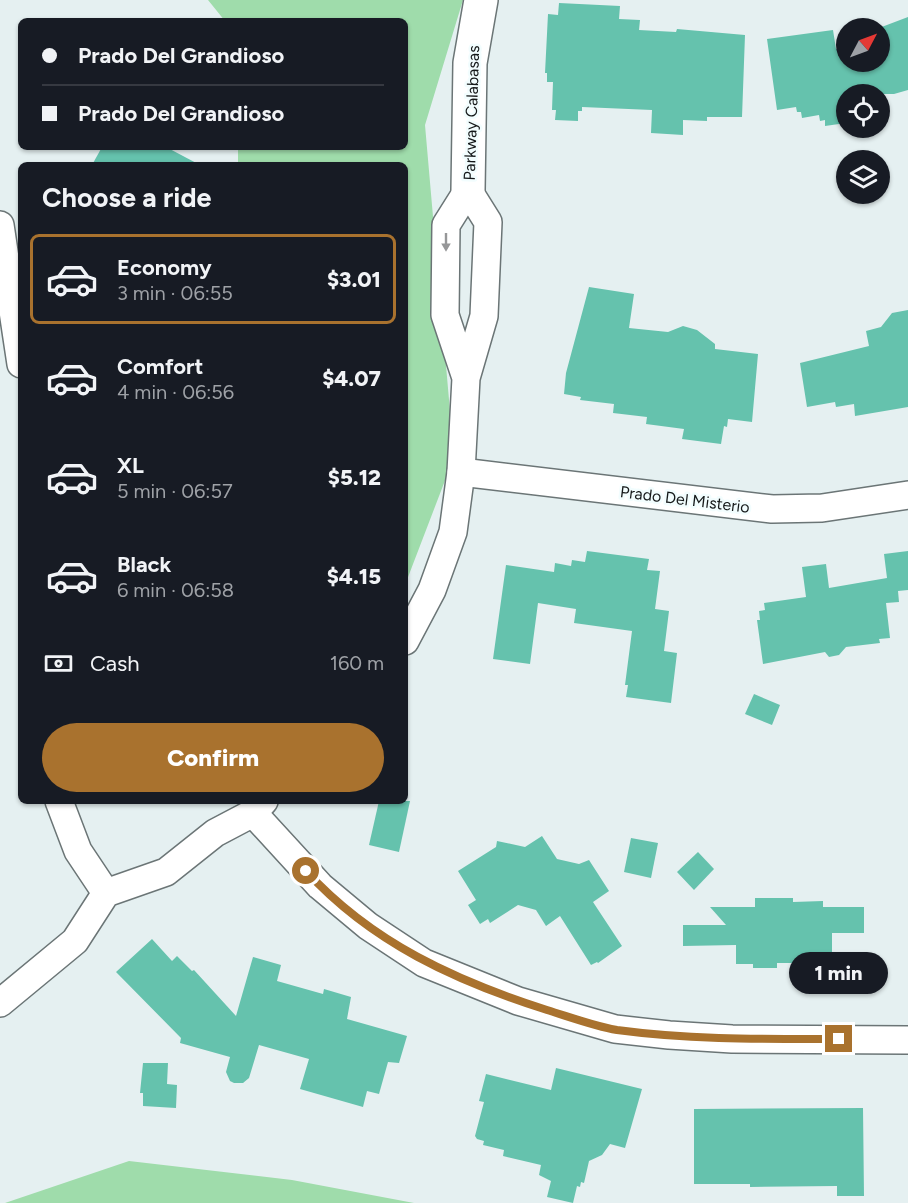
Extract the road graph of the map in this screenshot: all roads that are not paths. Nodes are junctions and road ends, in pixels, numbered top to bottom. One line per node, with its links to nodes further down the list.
1 (481, 0): 2 (street, Parkway Calabasas)
2 (468, 190): 5 (street, Parkway Calabasas); 5 (street, Parkway Calabasas, one-way to 5)
3 (0, 225): 4 (street)
4 (18, 344)
5 (466, 378): 6 (street, Parkway Calabasas)
6 (461, 472): 7 (street, Prado Del Misterio); 8 (street, Parkway Calabasas)
7 (908, 495)
8 (408, 635)
9 (60, 804): 11 (street)
10 (259, 807): 11 (street); 13 (street)
11 (106, 893): 12 (street)
12 (0, 1003)
13 (908, 1041)

